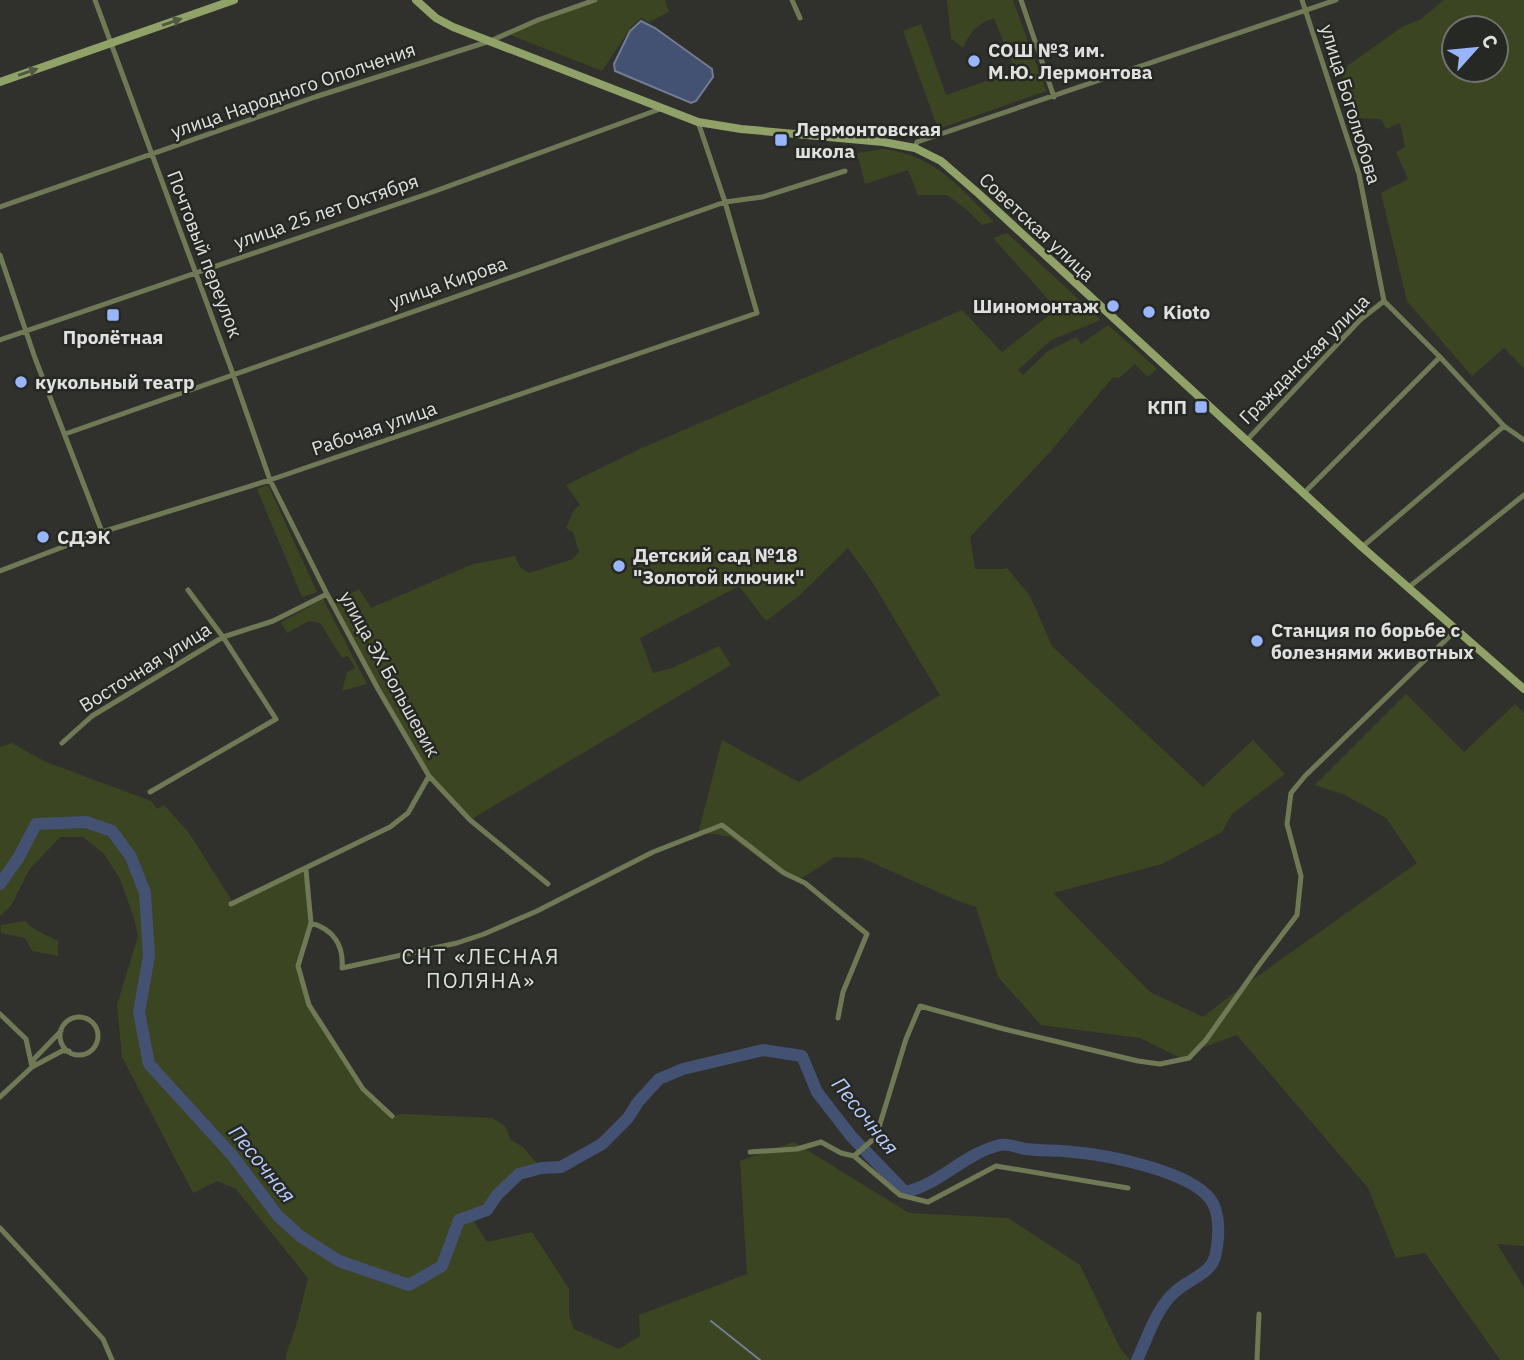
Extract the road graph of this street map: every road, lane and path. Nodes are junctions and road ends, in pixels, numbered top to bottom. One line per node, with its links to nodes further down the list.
1 (95, 0): 12 (street, Почтовый переулок)
2 (234, 0): 12 (main road, one-way to 2)
3 (416, 0): 11 (main road, Советская улица)
4 (595, 0): 11 (street, улица Народного Ополчения)
5 (792, 0): 10 (street)
6 (1021, 0): 14 (street)
7 (1302, 0): 9 (street, улица Боголюбова)
8 (1336, 0): 9 (street)
9 (1306, 11): 14 (street); 24 (street, улица Боголюбова)
10 (800, 18)
11 (490, 41): 15 (main road, Советская улица); 18 (street, улица Народного Ополчения)
12 (111, 44): 13 (main road, one-way to 12); 18 (street, Почтовый переулок)
13 (0, 82)
14 (1054, 97): 17 (street)
15 (660, 109): 16 (main road, Советская улица); 23 (street, улица 25 лет Октября)
16 (698, 122): 17 (main road, Советская улица); 20 (street)
17 (915, 148): 31 (main road, Советская улица)
18 (151, 155): 21 (street, улица Народного Ополчения); 23 (street, Почтовый переулок)
19 (845, 171): 20 (street, улица Кирова)
20 (725, 202): 28 (street, улица Кирова); 33 (street, Рабочая улица)
21 (0, 207)
22 (0, 255): 25 (street)
23 (195, 272): 25 (street, улица 25 лет Октября); 28 (street, Почтовый переулок)
24 (1384, 301): 27 (street); 31 (street, Гражданская улица)
25 (26, 332): 26 (street, улица 25 лет Октября); 30 (street)
26 (0, 340)
27 (1440, 357): 29 (street); 34 (street)
28 (233, 374): 30 (street, улица Кирова); 33 (street, Почтовый переулок)
29 (1504, 426): 32 (street); 37 (street)
30 (65, 434): 36 (street)
31 (1247, 440): 34 (main road, Советская улица)
32 (1524, 440)
33 (270, 480): 36 (street, Рабочая улица); 41 (street, улица ЭХ Большевик)
34 (1304, 493): 37 (main road, Советская улица)
35 (1524, 495): 39 (street)
36 (102, 532): 38 (street, Рабочая улица)
37 (1362, 547): 39 (main road, Советская улица)
38 (0, 571)
39 (1409, 587): 42 (main road, Советская улица)
40 (188, 590): 43 (street)
41 (327, 594): 43 (street, Восточная улица); 46 (street, улица ЭХ Большевик)
42 (1457, 629): 44 (main road, Советская улица); 60 (street)
43 (223, 637): 45 (street, Восточная улица); 47 (street)
44 (1524, 689)
45 (62, 743)
46 (429, 776): 49 (street, улица ЭХ Большевик); 50 (street)
47 (150, 792)
48 (306, 870): 51 (street)
49 (548, 884)
50 (231, 904)
51 (311, 923): 53 (street); 58 (street)
52 (0, 1014): 56 (street)
53 (838, 1018)
54 (61, 1031): 55 (street); 55 (street); 56 (street)
55 (69, 1051): 56 (street)
56 (32, 1067): 57 (street)
57 (0, 1097)
58 (392, 1116)
59 (750, 1152): 60 (street)
60 (854, 1156): 61 (street)
61 (1128, 1188)
62 (0, 1228): 64 (street)
63 (1259, 1314): 65 (street)
64 (112, 1360)
65 (1258, 1360)

